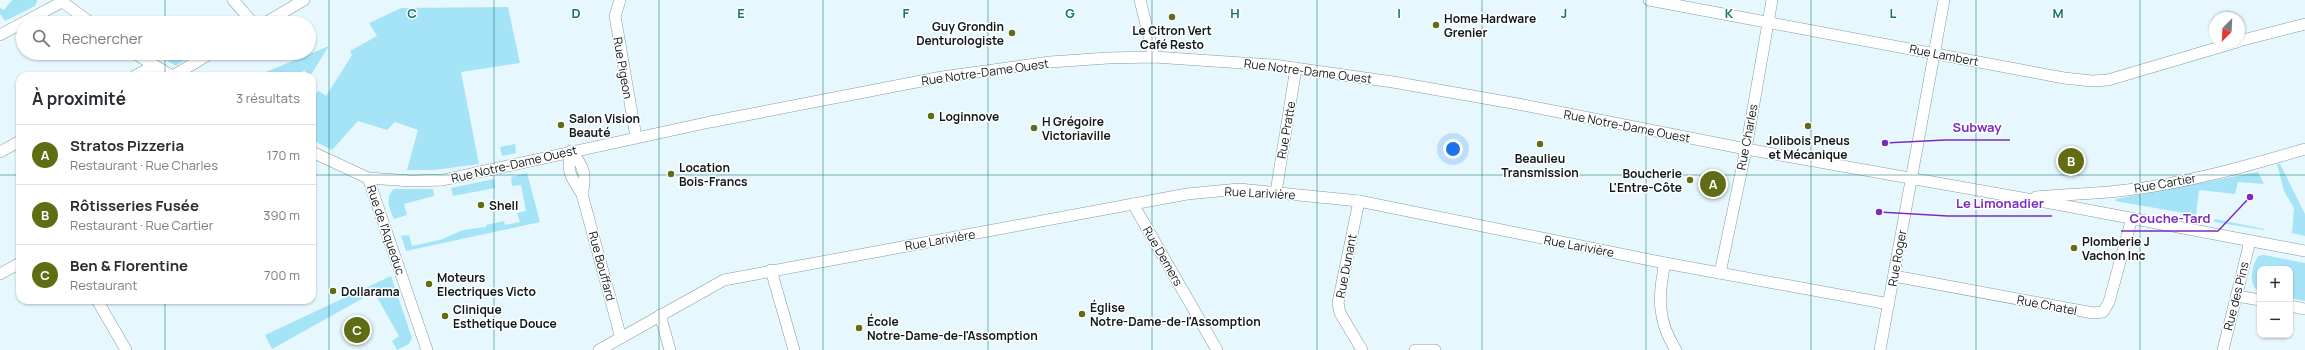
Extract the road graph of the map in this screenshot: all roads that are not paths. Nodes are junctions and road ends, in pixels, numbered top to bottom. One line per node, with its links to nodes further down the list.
1 (233, 0): 11 (street)
2 (304, 0): 12 (street)
3 (620, 0): 28 (street, Rue Pigeon)
4 (1140, 0): 20 (street)
5 (1649, 0): 13 (street, Rue Lambert)
6 (1772, 0): 13 (street, Rue Charles)
7 (1944, 0): 19 (street, Rue Roger)
8 (61, 1): 9 (street); 10 (street)
9 (34, 16)
10 (81, 16)
11 (248, 16)
12 (277, 16)
13 (1768, 23): 19 (street, Rue Lambert); 30 (street, Rue Charles)
14 (2305, 24): 17 (street, Rue Lambert)
15 (16, 26): 16 (street)
16 (0, 35)
17 (2245, 40)
18 (2217, 48): 19 (street, Rue Lambert)
19 (1935, 52): 36 (street, Rue Roger)
20 (1154, 57): 24 (street, Rue Notre-Dame Ouest); 28 (street, Rue Notre-Dame Ouest)
21 (144, 60): 23 (street)
22 (199, 60): 27 (street)
23 (153, 66): 25 (street); 26 (street)
24 (1296, 68): 30 (street, Rue Notre-Dame Ouest); 37 (street, Rue Pratte)
25 (142, 72)
26 (165, 72)
27 (180, 72)
28 (636, 137): 32 (street, Rue Notre-Dame Ouest)
29 (16, 143): 33 (street)
30 (1746, 149): 36 (street, Rue Notre-Dame Ouest); 47 (street, Rue Charles)
31 (2305, 150): 38 (street, Rue Cartier)
32 (571, 151): 35 (street, Rue Notre-Dame Ouest); 57 (street, Rue Bouffard)
33 (0, 152)
34 (316, 154): 35 (street, Rue Notre-Dame Ouest)
35 (368, 178): 59 (street, Rue de l'Aqueduc)
36 (1911, 178): 38 (street, Rue Notre-Dame Ouest); 49 (street, Rue Roger)
37 (1276, 192): 39 (street, Rue Larivière); 40 (street, Rue Larivière)
38 (2021, 198): 41 (street, Rue Notre-Dame Ouest)
39 (1359, 201): 44 (street, Rue Larivière); 64 (street, Rue Dunant)
40 (1133, 204): 46 (street, Rue Larivière); 63 (street, Rue Demers)
41 (2132, 218): 42 (street, Rue Notre-Dame Ouest); 49 (street, Rue Chatel)
42 (2250, 241): 43 (street, Rue Notre-Dame Ouest); 50 (street, Rue des Pins)
43 (2305, 251)
44 (1665, 263): 47 (street, Rue Larivière); 67 (street)
45 (16, 265): 48 (street)
46 (771, 270): 56 (street, Rue Larivière); 62 (street)
47 (1720, 273): 53 (street, Rue Larivière)
48 (0, 274)
49 (1894, 276): 53 (street, Rue Roger)
50 (2237, 296): 51 (street); 69 (street, Rue des Pins)
51 (2257, 299)
52 (98, 304): 58 (street)
53 (1889, 304): 68 (street, Rue Roger)
54 (2293, 307): 55 (street)
55 (2305, 309)
56 (660, 315): 57 (street, Rue Larivière); 61 (street)
57 (621, 338): 60 (street, Rue Larivière)
58 (126, 350)
59 (427, 350)
60 (599, 350)
61 (670, 350)
62 (794, 350)
63 (1217, 350)
64 (1362, 350)
65 (1415, 350): 66 (street)
66 (1435, 350)
67 (1676, 350)
68 (1880, 350)
69 (2223, 350)

